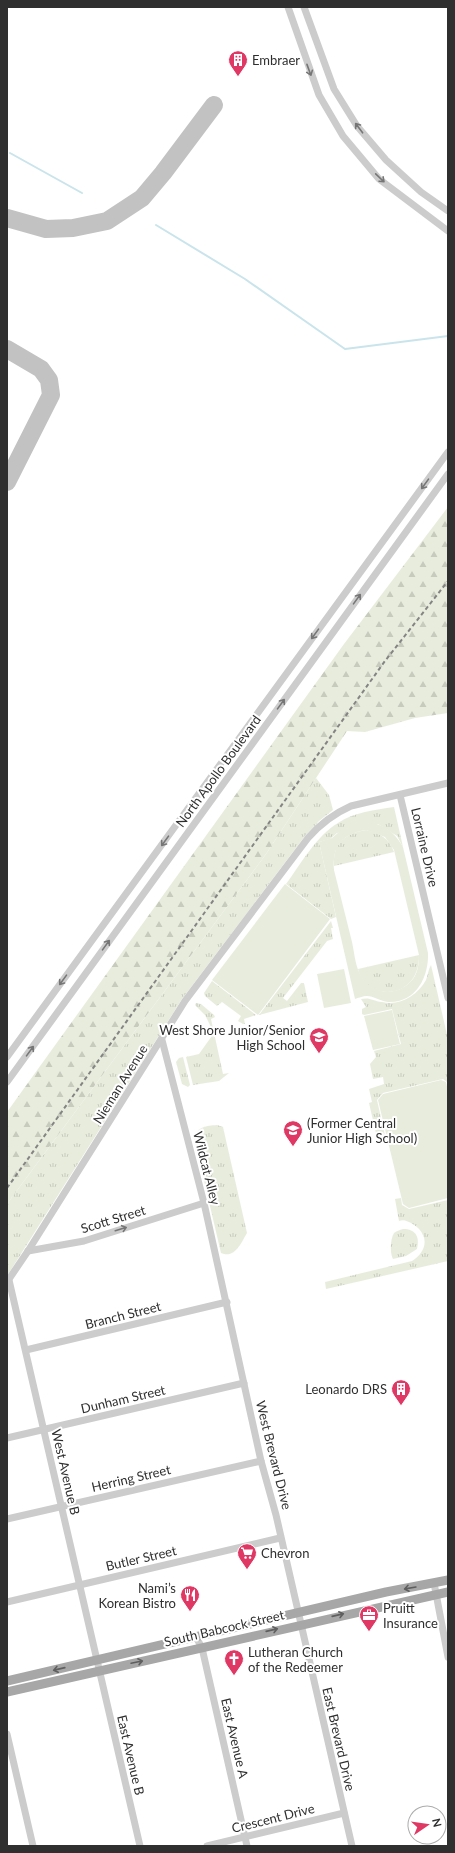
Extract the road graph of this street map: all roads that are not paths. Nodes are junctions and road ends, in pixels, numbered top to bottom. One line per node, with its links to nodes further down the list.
1 (288, 7): 4 (street, one-way to 4)
2 (304, 7): 3 (street, one-way to 2)
3 (448, 211)
4 (448, 231)
5 (448, 452): 11 (street, North Apollo Boulevard, one-way to 11)
6 (448, 474): 12 (street, North Apollo Boulevard, one-way to 6)
7 (448, 783): 8 (street, Nieman Avenue)
8 (400, 795): 9 (street, Lorraine Drive); 10 (street, Nieman Avenue)
9 (448, 998)
10 (162, 1040): 13 (street, Wildcat Alley); 14 (street, Nieman Avenue)
11 (7, 1057)
12 (7, 1082)
13 (204, 1203): 14 (street, Scott Street, one-way to 13); 16 (street, Wildcat Alley)
14 (28, 1251): 15 (street, Nieman Avenue)
15 (8, 1281): 17 (street, West Avenue B)
16 (227, 1302): 17 (street, Branch Street); 18 (street, West Brevard Drive)
17 (26, 1350): 19 (street, West Avenue B)
18 (244, 1383): 19 (street, Dunham Street); 21 (street, West Brevard Drive)
19 (44, 1430): 20 (street, Dunham Street); 22 (street, West Avenue B)
20 (7, 1438)
21 (261, 1461): 22 (street, Herring Street); 24 (street, West Brevard Drive)
22 (61, 1506): 23 (street, Herring Street); 27 (street, West Avenue B)
23 (7, 1519)
24 (280, 1538): 27 (street, Butler Street); 31 (street, West Brevard Drive)
25 (448, 1580): 26 (main road, South Babcock Street)
26 (434, 1583): 29 (street); 31 (main road, South Babcock Street, one-way to 31)
27 (79, 1585): 30 (street, Butler Street); 36 (street, West Avenue B)
28 (448, 1592): 29 (main road, South Babcock Street)
29 (436, 1594): 32 (main road, South Babcock Street, one-way to 29); 35 (street)
30 (7, 1602)
31 (298, 1613): 32 (street, East Brevard Drive); 33 (main road, South Babcock Street)
32 (300, 1624): 34 (main road, South Babcock Street, one-way to 32); 41 (street, East Brevard Drive)
33 (196, 1637): 34 (street, East Avenue A); 36 (main road, South Babcock Street)
34 (202, 1648): 37 (main road, South Babcock Street, one-way to 34); 42 (street, East Avenue A)
35 (448, 1657)
36 (97, 1660): 37 (street, West Avenue B); 38 (main road, South Babcock Street, one-way to 38)
37 (99, 1670): 39 (main road, South Babcock Street); 44 (street, East Avenue B)
38 (7, 1681)
39 (7, 1692)
40 (7, 1734): 43 (street)
41 (344, 1813): 42 (street, Crescent Drive); 47 (street, East Brevard Drive)
42 (245, 1837): 45 (street, Crescent Drive); 46 (street, East Avenue A)
43 (33, 1846)
44 (140, 1846)
45 (207, 1846)
46 (247, 1846)
47 (352, 1846)

